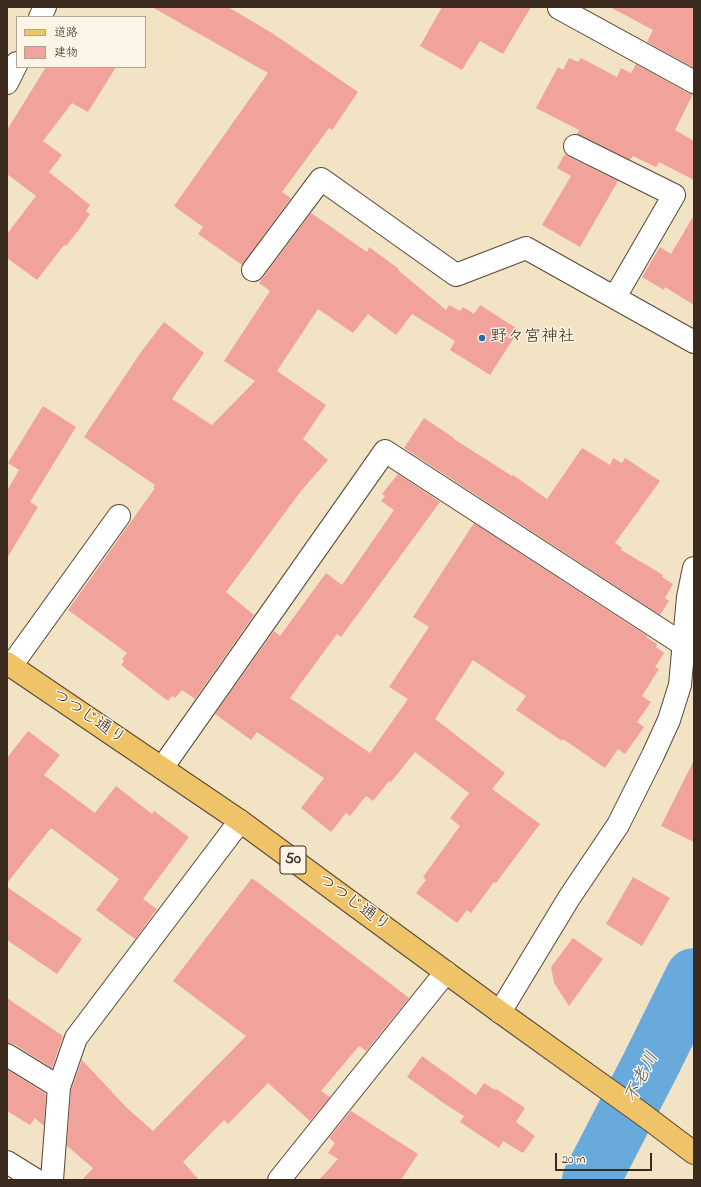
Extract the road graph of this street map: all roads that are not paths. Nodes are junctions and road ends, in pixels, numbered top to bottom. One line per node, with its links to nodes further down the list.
1 (45, 7): 3 (street)
2 (560, 7): 5 (street)
3 (40, 16)
4 (16, 66): 6 (street)
5 (694, 82)
6 (7, 84)
7 (575, 146): 9 (street)
8 (253, 270): 9 (street)
9 (615, 297): 10 (street)
10 (694, 342)
11 (119, 516): 14 (street)
12 (694, 568): 13 (street)
13 (684, 645): 15 (street); 18 (street)
14 (9, 665): 15 (main road, つつじ通り / 50)
15 (162, 768): 16 (main road, つつじ通り / 50)
16 (240, 821): 17 (main road, つつじ通り / 50); 20 (street)
17 (446, 972): 18 (main road, つつじ通り / 50); 25 (street)
18 (500, 1012): 21 (main road, つつじ通り / 50)
19 (7, 1055): 20 (street)
20 (59, 1087): 24 (street)
21 (694, 1153)
22 (7, 1162): 23 (street)
23 (36, 1180)
24 (52, 1180)
25 (279, 1180)

